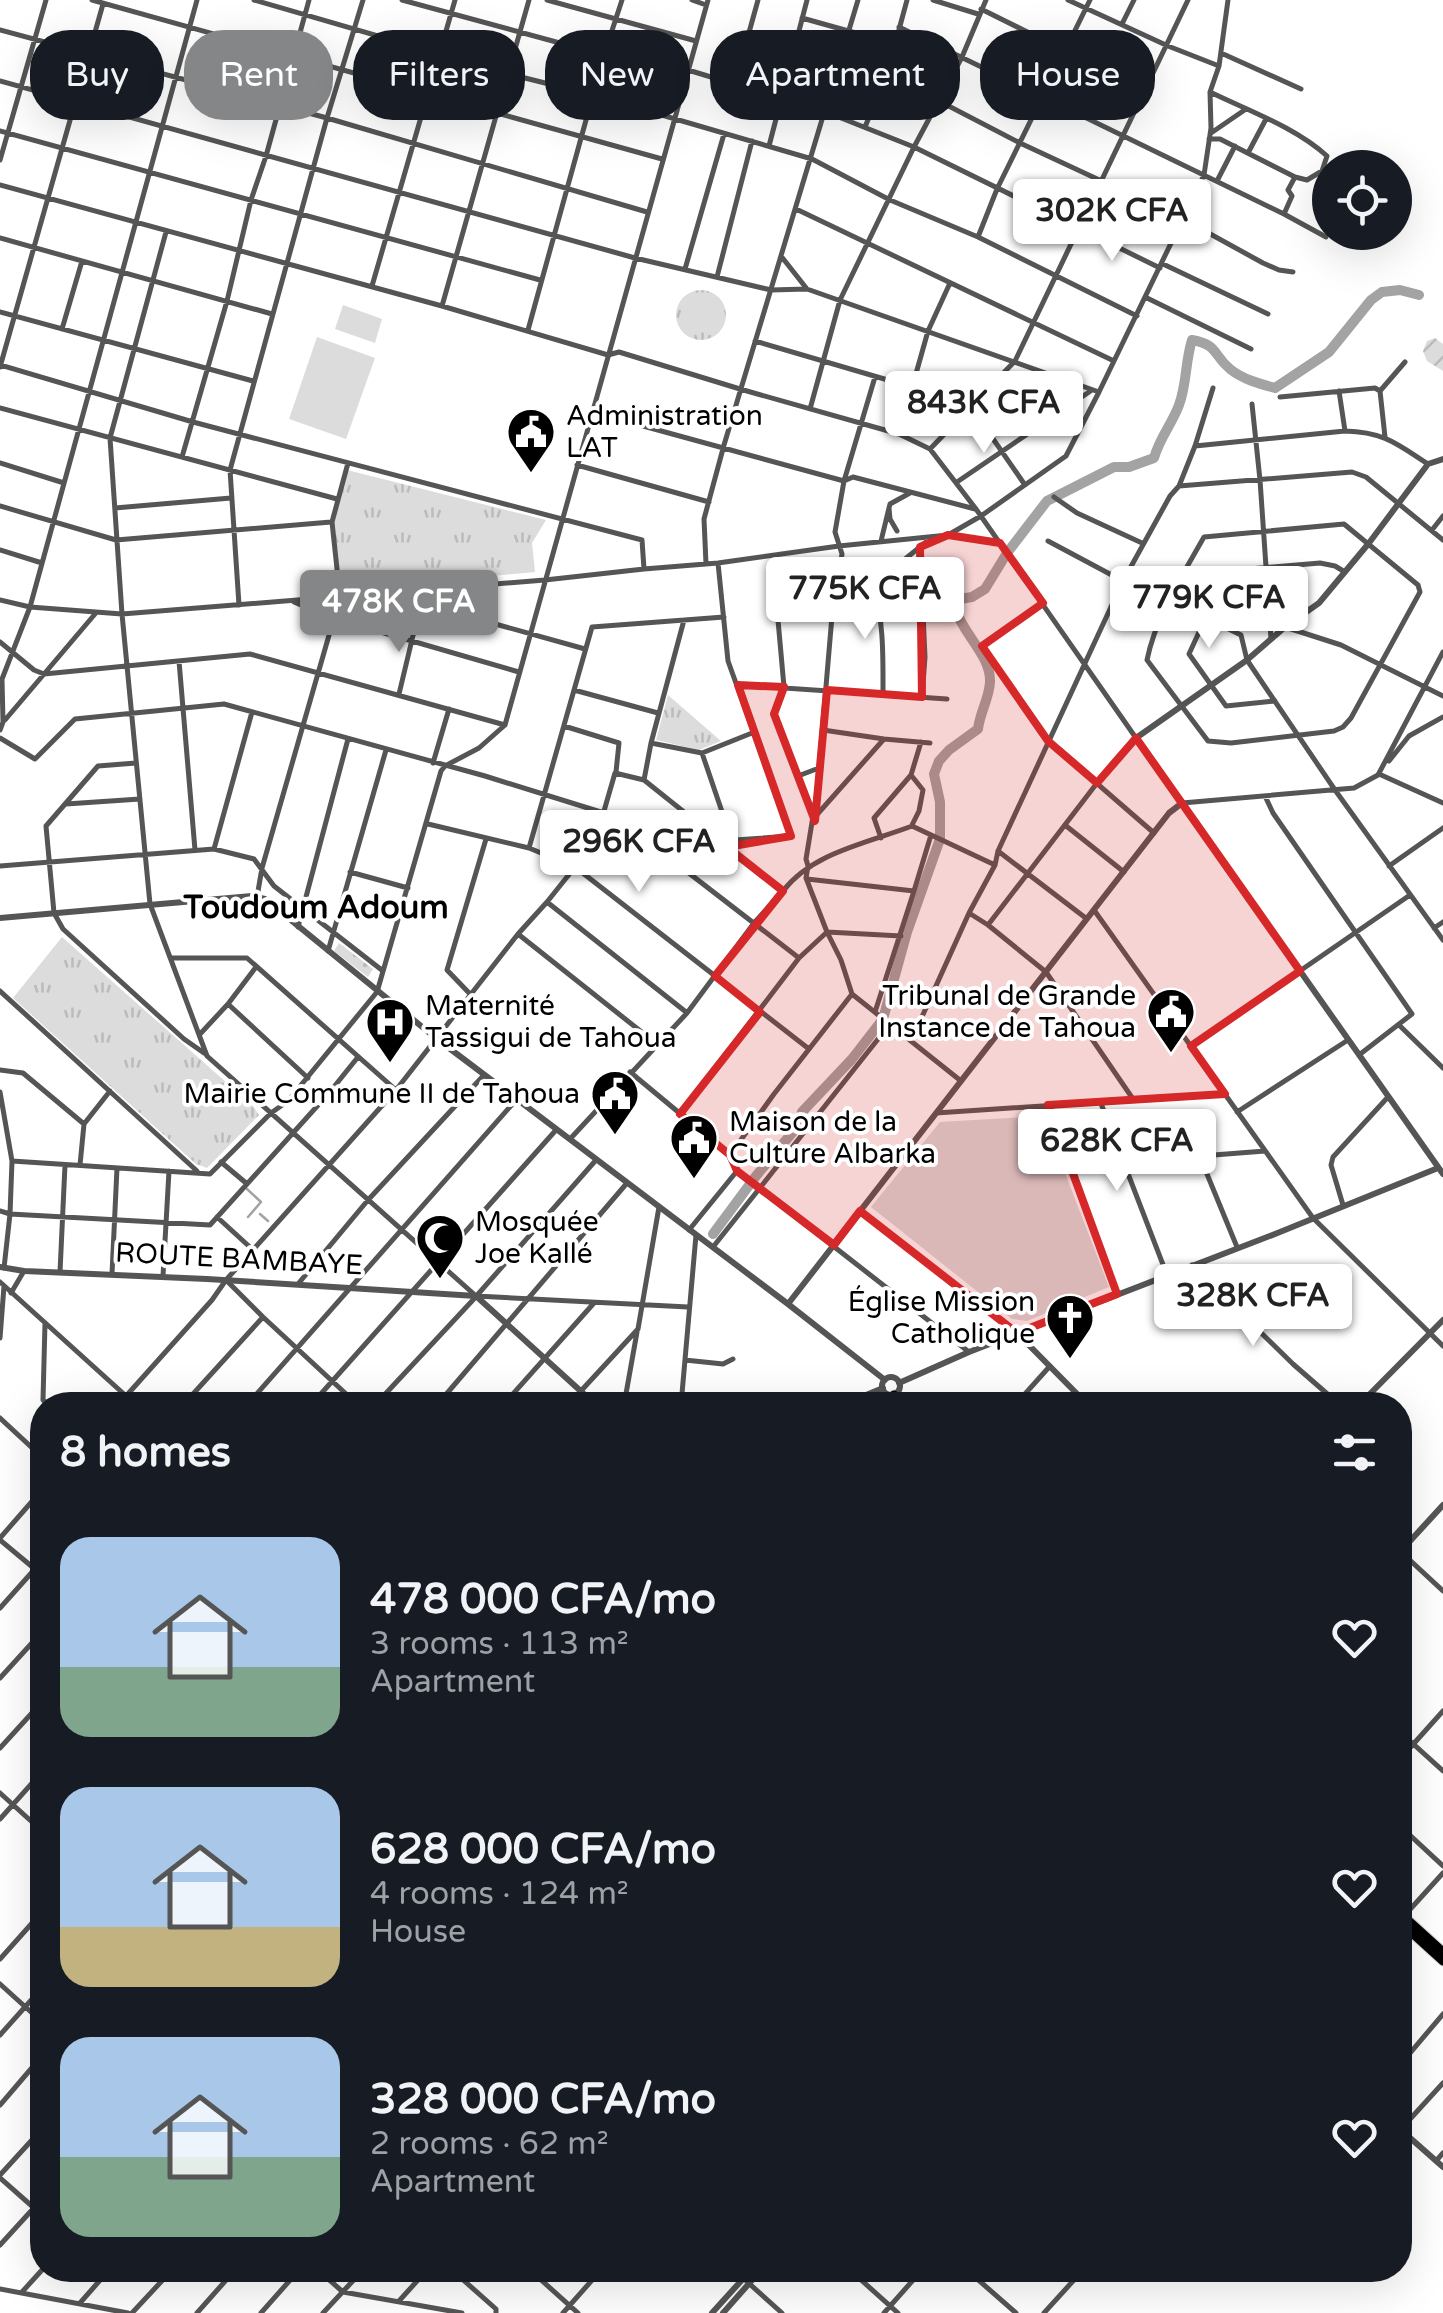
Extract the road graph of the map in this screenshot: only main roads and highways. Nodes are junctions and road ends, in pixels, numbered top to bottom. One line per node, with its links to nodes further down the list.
1 (1412, 1927): 3 (main road)
2 (1412, 1929): 4 (main road)
3 (1443, 1952)
4 (1443, 1960)

